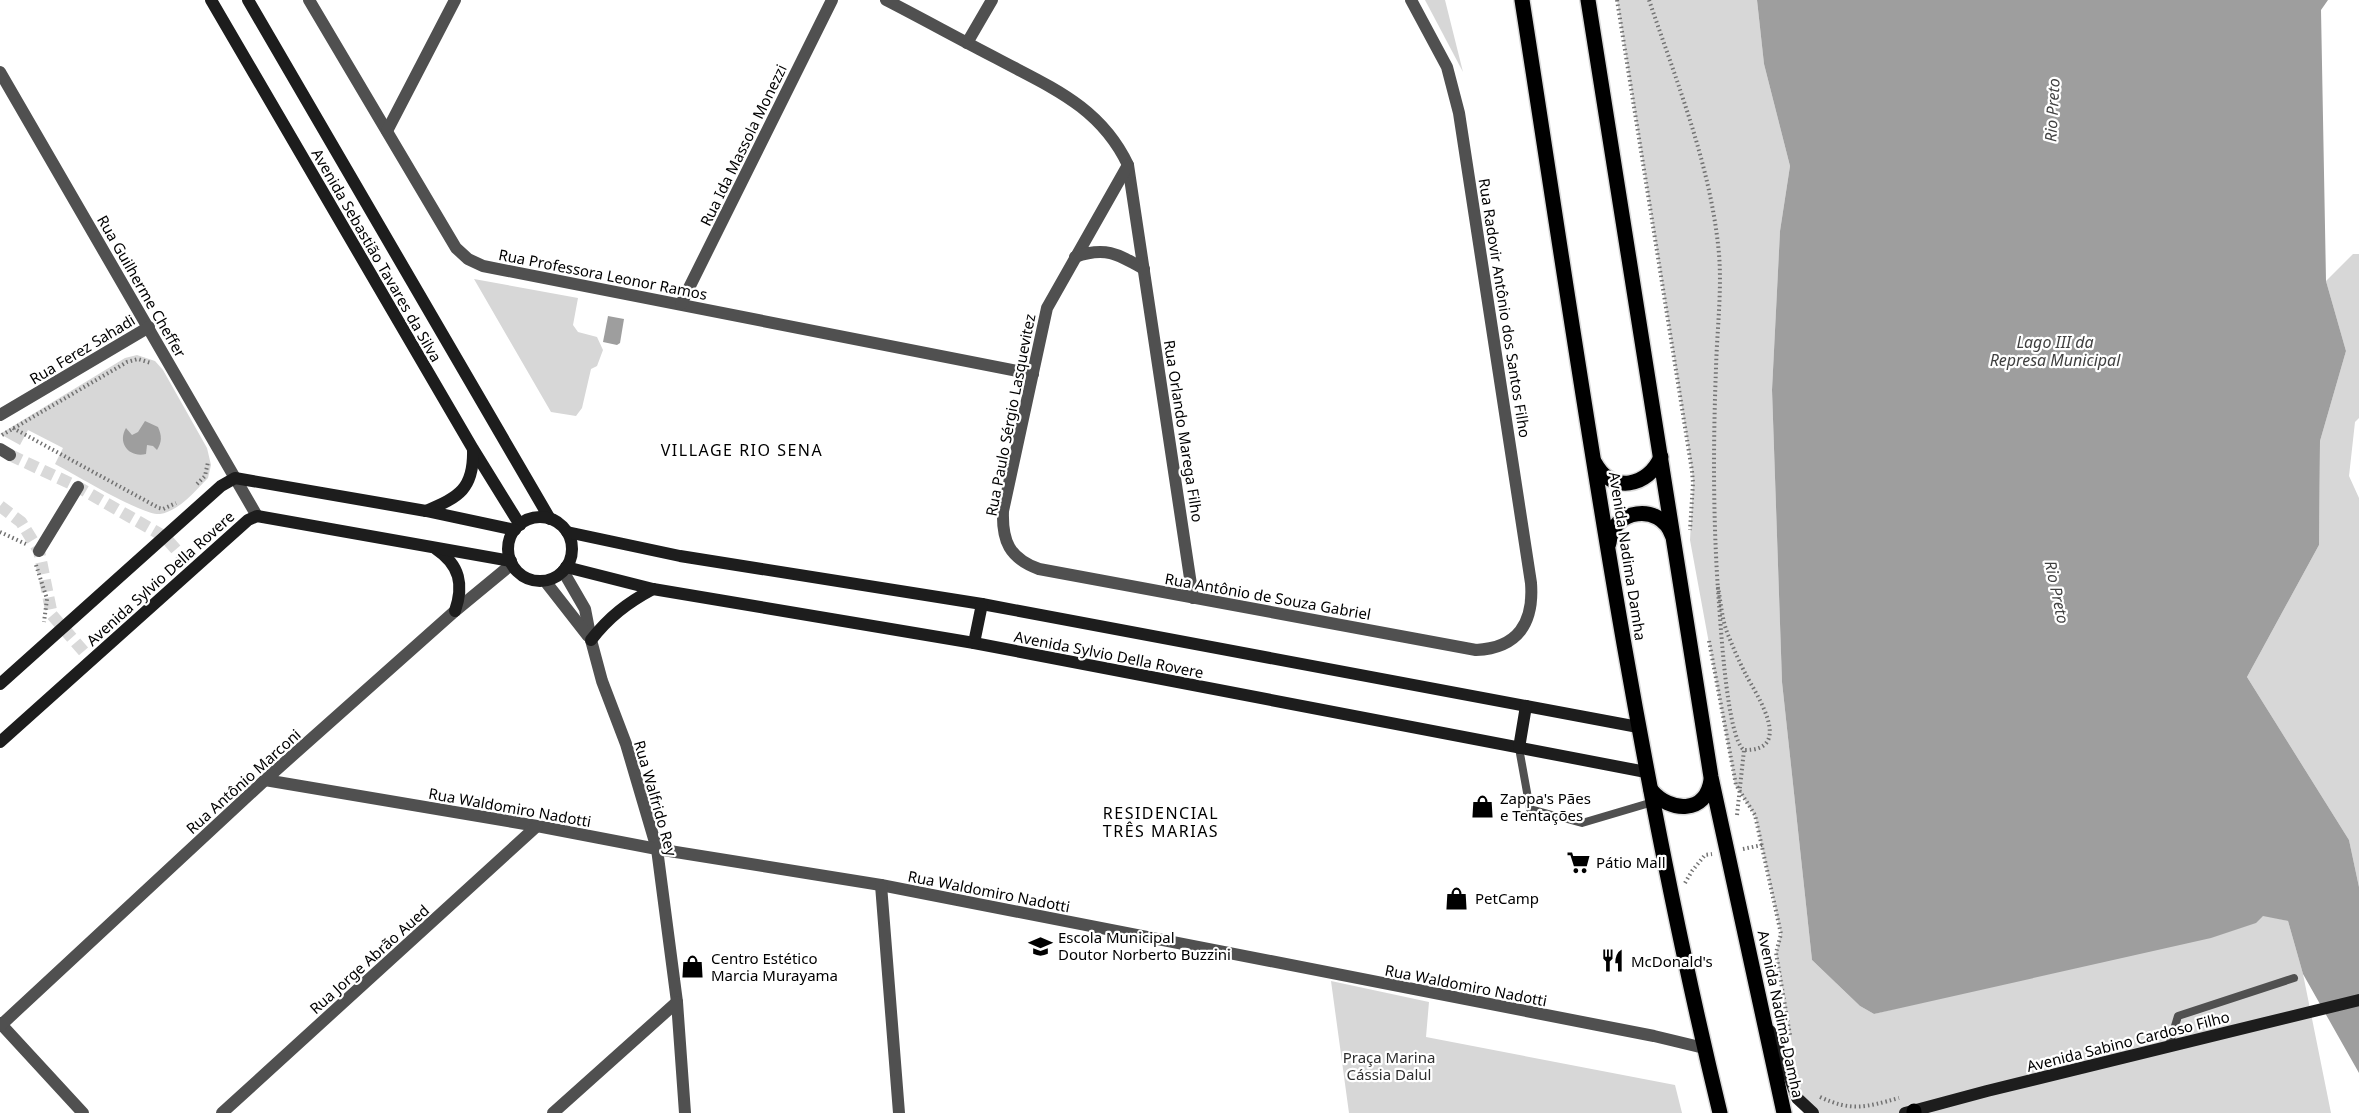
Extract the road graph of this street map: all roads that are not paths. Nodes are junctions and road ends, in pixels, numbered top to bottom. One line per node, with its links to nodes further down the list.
1 (211, 0): 21 (main road, Avenida Sebastião Tavares da Silva)
2 (248, 0): 28 (main road, Avenida Sebastião Tavares da Silva)
3 (309, 0): 13 (street, Rua Professora Leonor Ramos)
4 (455, 0): 13 (street)
5 (832, 0): 17 (street, Rua Ida Massola Monezzi)
6 (886, 0): 11 (street, Rua Orlando Marega Filho)
7 (992, 0): 11 (street)
8 (1411, 0): 43 (street, Rua Radovir Antônio dos Santos Filho)
9 (1522, 0): 23 (main road, Avenida Nadima Damha)
10 (1588, 0): 22 (main road, Avenida Nadima Damha)
11 (967, 43): 14 (street, Rua Orlando Marega Filho)
12 (0, 72): 18 (street, Rua Guilherme Cheffer)
13 (387, 131): 17 (street, Rua Professora Leonor Ramos)
14 (1128, 165): 15 (street, Rua Paulo Sérgio Lasquevitez); 16 (street, Rua Orlando Marega Filho)
15 (1076, 257): 16 (street); 19 (street, Rua Paulo Sérgio Lasquevitez)
16 (1144, 269): 40 (street, Rua Orlando Marega Filho)
17 (681, 304): 19 (street, Rua Professora Leonor Ramos)
18 (149, 327): 20 (street, Rua Ferez Sahadi); 24 (street, Rua Guilherme Cheffer)
19 (1033, 374): 34 (street, Rua Paulo Sérgio Lasquevitez)
20 (0, 415)
21 (473, 448): 26 (main road); 29 (main road, Avenida Sebastião Tavares da Silva)
22 (1661, 457): 23 (main road); 31 (main road, Avenida Nadima Damha)
23 (1594, 460): 32 (main road, Avenida Nadima Damha)
24 (235, 478): 26 (main road); 27 (street, Rua Guilherme Cheffer); 46 (main road, Avenida Sylvio Della Rovere)
25 (78, 487): 35 (street)
26 (426, 511): 29 (main road)
27 (257, 516): 33 (main road, Avenida Sylvio Della Rovere); 49 (main road, Avenida Sylvio Della Rovere)
28 (550, 519): 29 (main road); 30 (main road)
29 (517, 527): 36 (main road)
30 (567, 532): 37 (main road); 41 (main road, Avenida Sylvio Della Rovere)
31 (1674, 540): 32 (main road); 52 (main road, Avenida Nadima Damha)
32 (1608, 546): 48 (main road, Avenida Nadima Damha)
33 (433, 547): 36 (main road, Avenida Sylvio Della Rovere); 42 (main road)
34 (1009, 547): 40 (street, Rua Antônio de Souza Gabriel)
35 (34, 551)
36 (512, 562): 38 (main road); 42 (street, Rua Antônio Marconi)
37 (565, 569): 38 (main road); 39 (main road, Avenida Sylvio Della Rovere); 44 (street, Rua Walfrido Rey)
38 (545, 581): 44 (street, Rua Walfrido Rey)
39 (652, 589): 44 (main road); 45 (main road, Avenida Sylvio Della Rovere)
40 (1193, 598): 43 (street, Rua Antônio de Souza Gabriel)
41 (982, 604): 45 (main road); 47 (main road, Avenida Sylvio Della Rovere)
42 (455, 611): 53 (street, Rua Antônio Marconi)
43 (1522, 628)
44 (591, 640): 56 (street, Rua Walfrido Rey)
45 (974, 643): 50 (main road, Avenida Sylvio Della Rovere)
46 (0, 684)
47 (1526, 706): 48 (main road, Avenida Sylvio Della Rovere); 50 (main road)
48 (1638, 727): 51 (main road, Avenida Nadima Damha)
49 (0, 742)
50 (1519, 747): 51 (main road, Avenida Sylvio Della Rovere); 54 (lane)
51 (1646, 772): 54 (main road, Avenida Nadima Damha)
52 (1711, 777): 54 (main road); 61 (main road, Avenida Nadima Damha)
53 (264, 780): 55 (street, Rua Waldomiro Nadotti); 62 (street, Rua Antônio Marconi)
54 (1652, 796): 64 (main road, Avenida Nadima Damha)
55 (537, 826): 56 (street, Rua Waldomiro Nadotti); 67 (street, Rua Jorge Abrão Aued)
56 (657, 849): 57 (street, Rua Waldomiro Nadotti); 60 (street, Rua Walfrido Rey)
57 (881, 885): 64 (street, Rua Waldomiro Nadotti); 70 (street)
58 (2294, 978): 63 (lane)
59 (2359, 1000): 63 (main road, Avenida Sabino Cardoso Filho)
60 (677, 1002): 68 (street); 69 (street, Rua Walfrido Rey)
61 (1766, 1022): 72 (main road, Avenida Nadima Damha); 73 (main road)
62 (1, 1024): 66 (street)
63 (2169, 1047): 65 (main road, Avenida Sabino Cardoso Filho)
64 (1704, 1048): 71 (main road, Avenida Nadima Damha)
65 (1911, 1112)
66 (83, 1113)
67 (222, 1113)
68 (553, 1113)
69 (685, 1113)
70 (899, 1113)
71 (1720, 1113)
72 (1784, 1113)
73 (1813, 1113)

